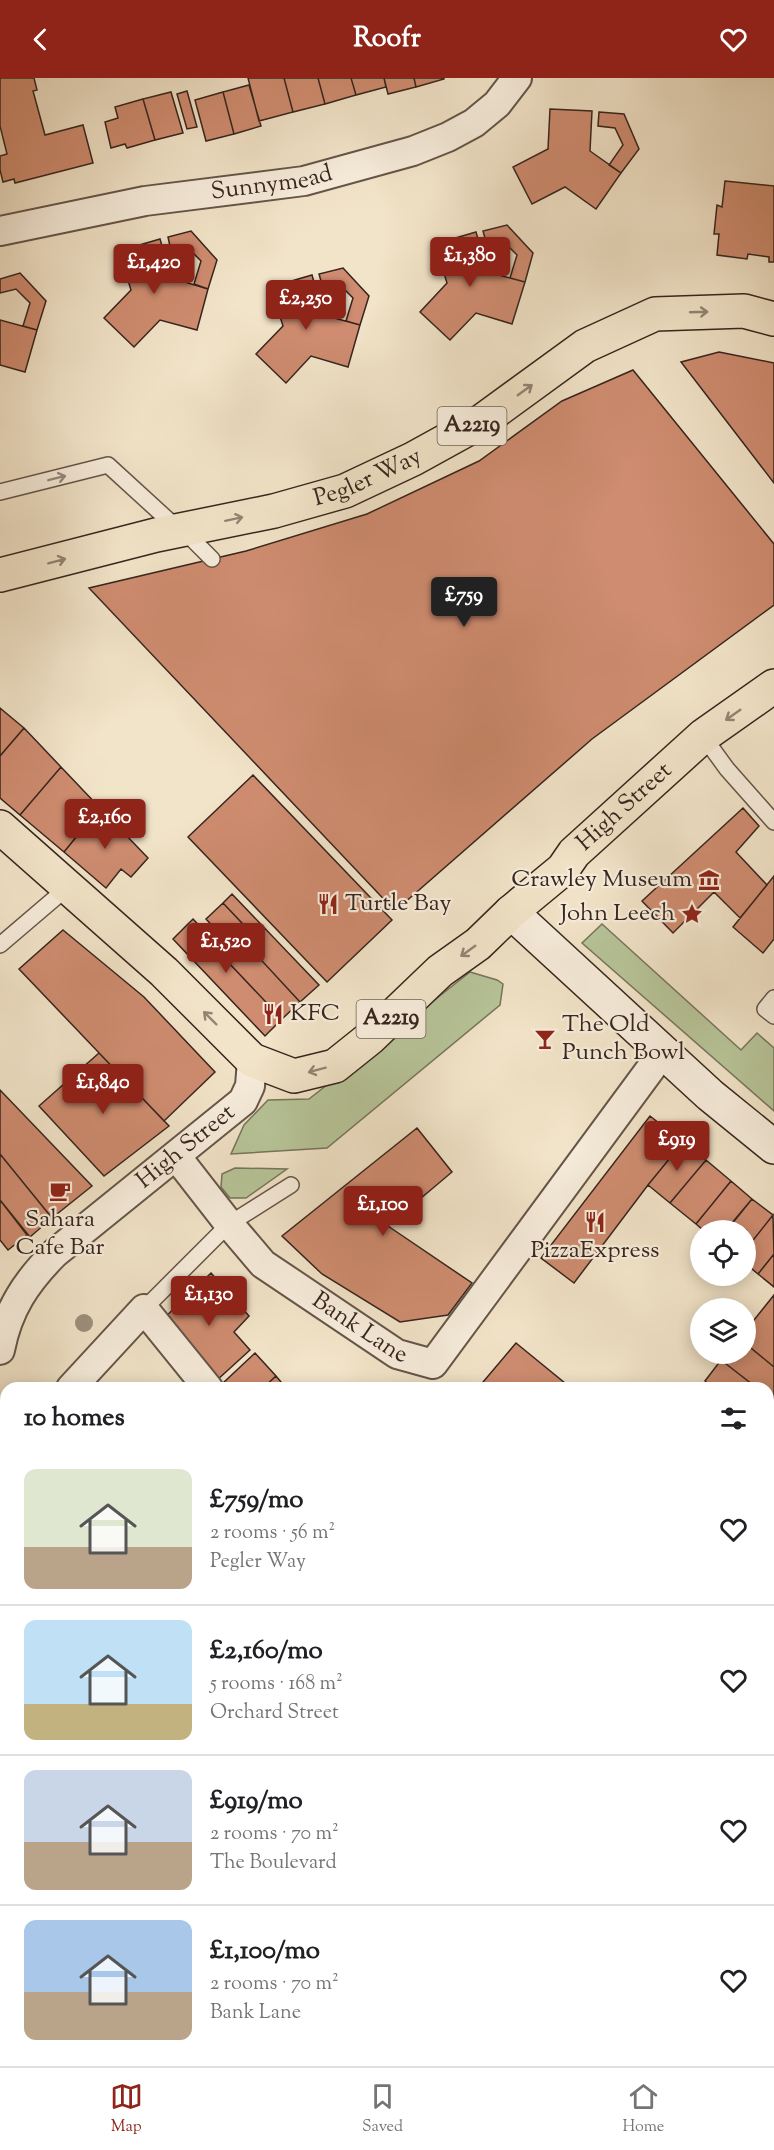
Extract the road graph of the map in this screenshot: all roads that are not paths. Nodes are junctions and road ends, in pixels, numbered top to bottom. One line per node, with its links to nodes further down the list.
1 (517, 78): 2 (street, Sunnymead)
2 (0, 231)
3 (774, 319): 5 (main road, Pegler Way / A2219, one-way to 3)
4 (0, 492): 5 (lane, one-way to 5)
5 (168, 533): 6 (lane); 7 (main road, Pegler Way / A2219, one-way to 5)
6 (212, 559)
7 (0, 575)
8 (774, 686): 9 (main road, High Street / A2219, one-way to 9)
9 (703, 736): 10 (lane); 13 (main road, High Street / A2219)
10 (774, 822)
11 (0, 827): 12 (main road, A2219)
12 (68, 887): 14 (lane); 18 (main road, A2219, one-way to 12)
13 (511, 912): 17 (street); 18 (main road, High Street / A2219, one-way to 18)
14 (0, 945)
15 (774, 998): 16 (lane)
16 (774, 1016)
17 (663, 1052): 19 (street); 22 (street, Bank Lane)
18 (252, 1060): 20 (street, High Street)
19 (774, 1147)
20 (176, 1156): 22 (street, Bank Lane); 24 (street, High Street)
21 (291, 1185): 22 (lane)
22 (229, 1224): 23 (lane)
23 (144, 1309): 25 (street); 26 (street)
24 (0, 1350)
25 (77, 1382)
26 (203, 1382)

